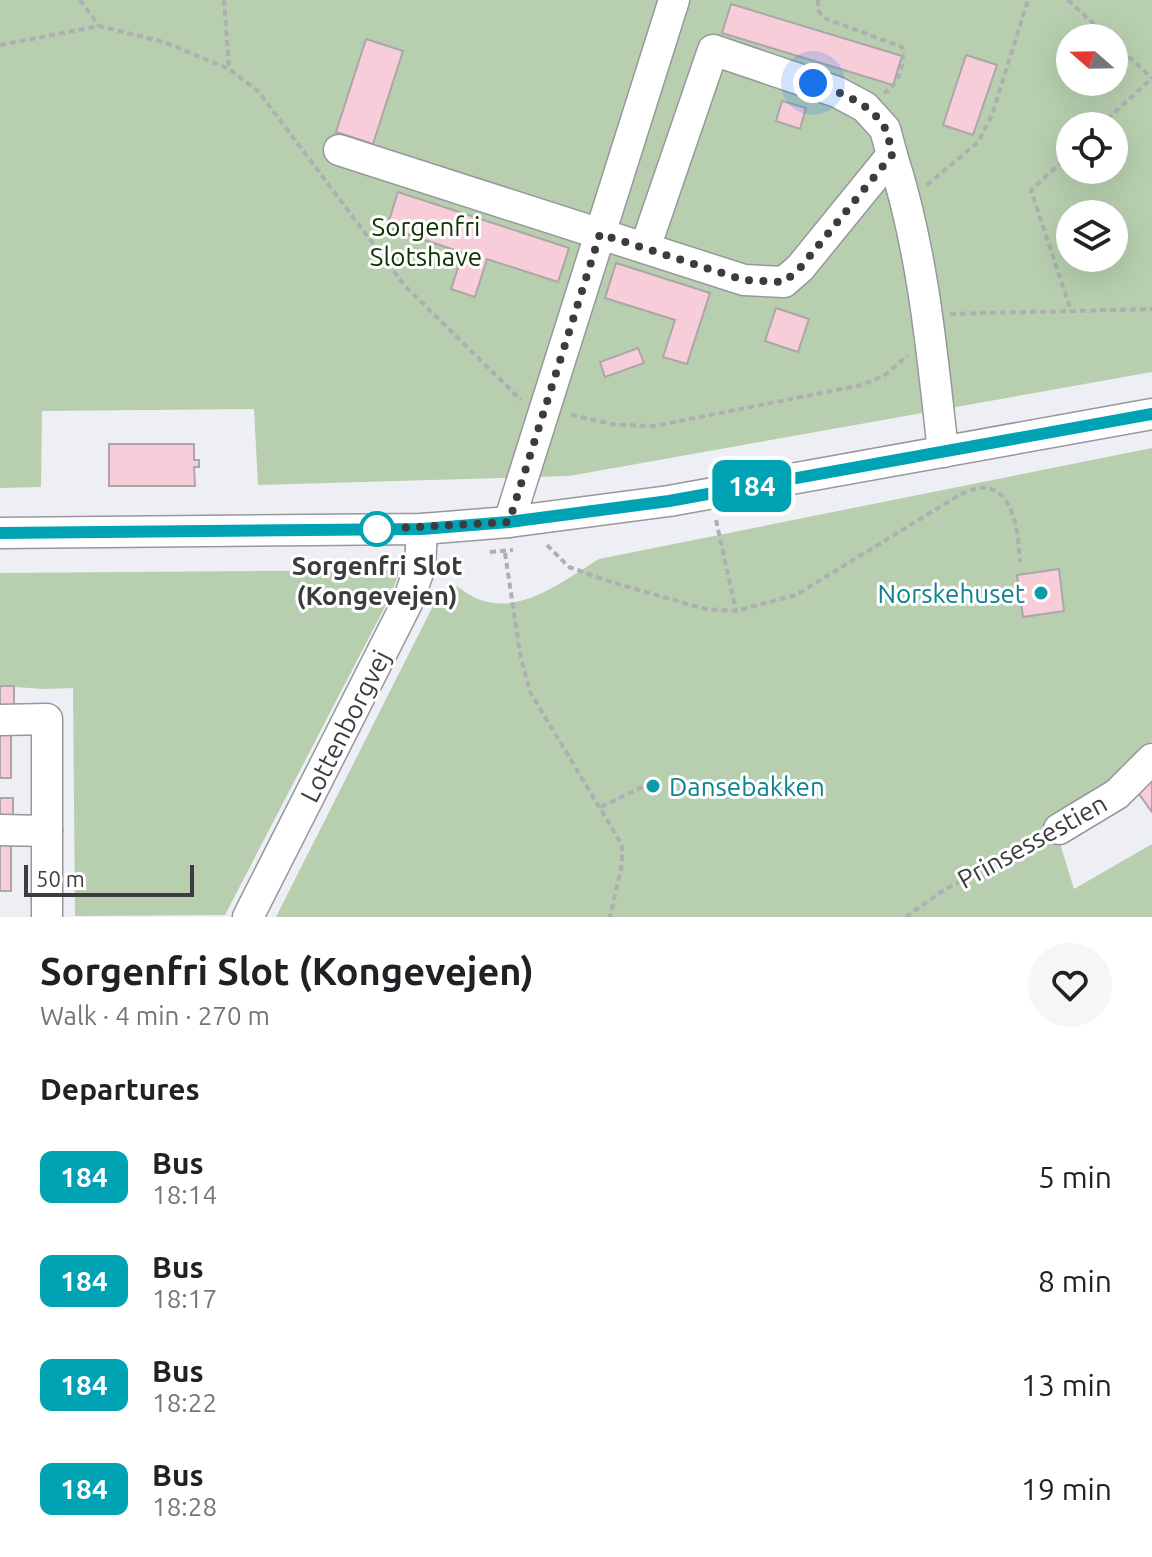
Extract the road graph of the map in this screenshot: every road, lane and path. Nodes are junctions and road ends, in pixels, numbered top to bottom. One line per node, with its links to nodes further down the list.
1 (80, 0): 8 (path)
2 (224, 0): 11 (path)
3 (674, 0): 19 (street)
4 (818, 0): 13 (path)
5 (1028, 0): 18 (path)
6 (1068, 0): 7 (path)
7 (1094, 24)
8 (99, 26): 9 (path); 11 (path)
9 (0, 45)
10 (1128, 56): 12 (path)
11 (229, 69): 24 (path)
12 (1152, 78): 14 (path)
13 (865, 107): 16 (street); 20 (street)
14 (1115, 112)
15 (339, 150): 19 (street)
16 (892, 155): 18 (street); 20 (street)
17 (1056, 167): 22 (path)
18 (907, 202): 23 (street)
19 (600, 234): 20 (street); 24 (street)
20 (645, 248)
21 (1152, 309): 22 (path)
22 (1071, 311): 23 (path)
23 (929, 325): 24 (path); 26 (street)
24 (545, 409): 28 (street)
25 (1152, 414): 26 (street)
26 (943, 452): 28 (street)
27 (714, 512): 33 (path)
28 (509, 522): 29 (street); 37 (path)
29 (422, 529): 30 (street); 42 (street, Lottenborgvej)
30 (0, 533)
31 (547, 545): 33 (path)
32 (1020, 562): 33 (path)
33 (736, 611)
34 (0, 720): 40 (street)
35 (1152, 759): 38 (street, Prinsessestien)
36 (648, 784): 37 (path)
37 (601, 807): 43 (path)
38 (1059, 829): 44 (path, Prinsessestien)
39 (0, 830): 40 (street)
40 (47, 831): 41 (street)
41 (47, 917)
42 (248, 917)
43 (610, 917)
44 (906, 917)

